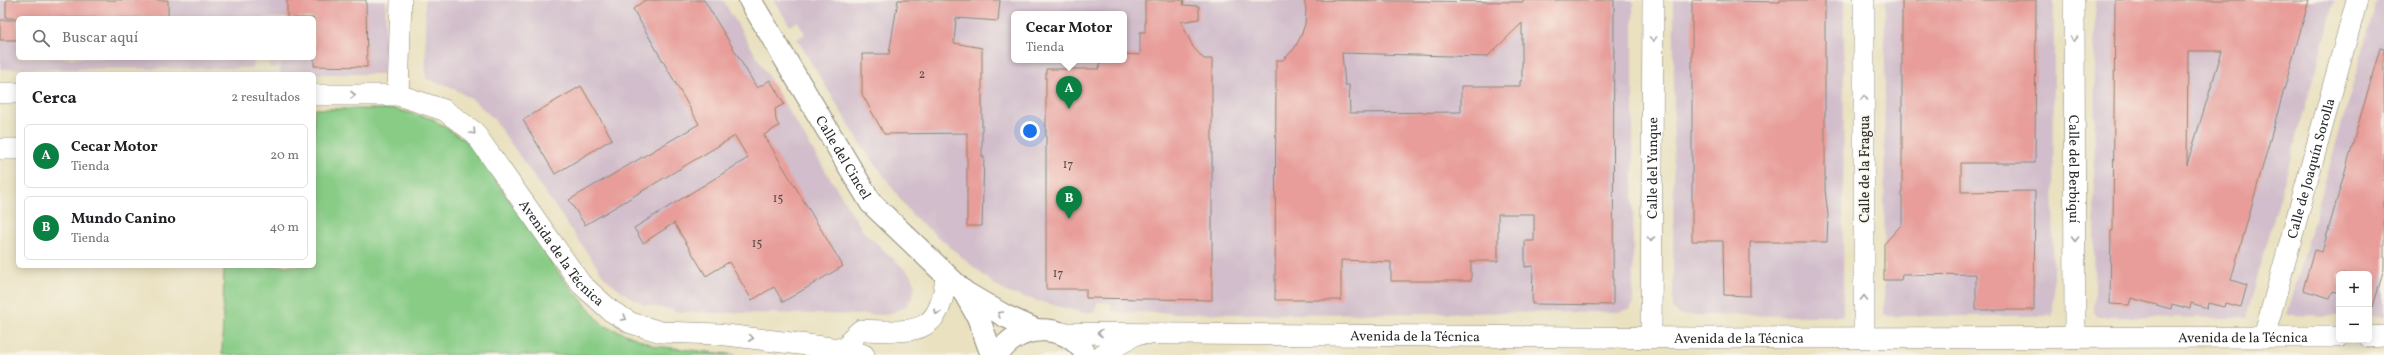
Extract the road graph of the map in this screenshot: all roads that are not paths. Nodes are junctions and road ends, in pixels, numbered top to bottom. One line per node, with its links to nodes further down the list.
1 (401, 0): 10 (street)
2 (750, 0): 13 (street, Calle del Cincel)
3 (1653, 0): 18 (street, Calle del Yunque, one-way to 18)
4 (1864, 0): 20 (street, Calle de la Fragua, one-way to 4)
5 (2074, 0): 24 (street, Calle del Berbiquí, one-way to 24)
6 (2357, 0): 21 (street, Calle de Joaquín Sorolla)
7 (0, 93): 8 (street)
8 (16, 93)
9 (316, 95): 10 (street, Avenida de la Técnica, one-way to 10)
10 (398, 95): 25 (street, Avenida de la Técnica, one-way to 25)
11 (0, 149): 12 (street)
12 (16, 149)
13 (946, 274): 14 (street, Calle del Cincel); 25 (street, Avenida de la Técnica, one-way to 25)
14 (964, 292): 15 (street, one-way to 14); 26 (street)
15 (1036, 330): 17 (street); 27 (street)
16 (1139, 333): 17 (street, Avenida de la Técnica, one-way to 17); 18 (street, Avenida de la Técnica); 29 (street)
17 (1062, 334): 28 (street)
18 (1651, 336): 20 (street, Avenida de la Técnica)
19 (2384, 336): 23 (street)
20 (1864, 337): 24 (street, Avenida de la Técnica)
21 (2264, 337): 22 (street, Avenida de la Técnica); 24 (street, Avenida de la Técnica)
22 (2336, 337)
23 (2372, 337)
24 (2075, 338)
25 (856, 352)
26 (992, 355)
27 (998, 355)
28 (1086, 355)
29 (1102, 355)

